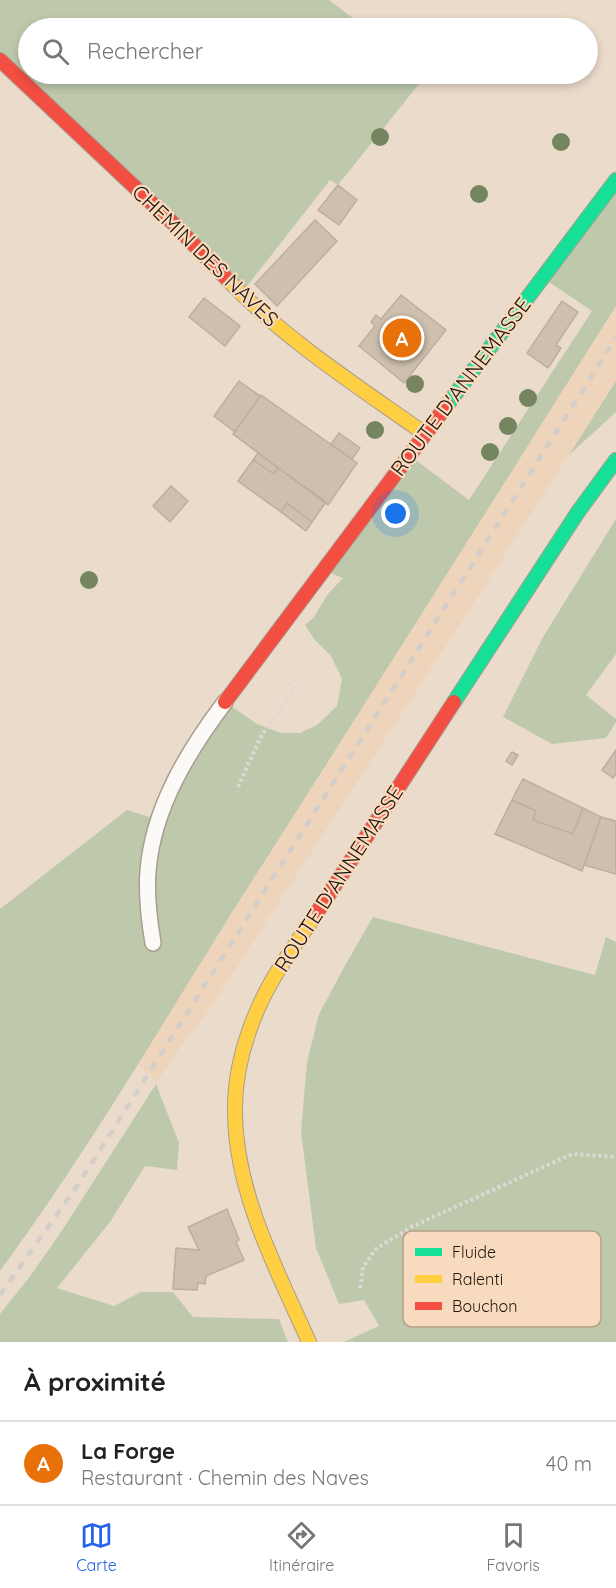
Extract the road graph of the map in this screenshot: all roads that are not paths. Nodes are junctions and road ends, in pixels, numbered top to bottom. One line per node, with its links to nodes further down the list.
1 (0, 60): 2 (street, CHEMIN DES NAVES)
2 (18, 77)
3 (25, 84): 5 (street, CHEMIN DES NAVES)
4 (616, 180): 5 (street, ROUTE D'ANNEMASSE)
5 (425, 434): 7 (street, ROUTE D'ANNEMASSE)
6 (616, 460): 9 (street, ROUTE D'ANNEMASSE)
7 (225, 702): 8 (lane, ROUTE D'ANNEMASSE)
8 (153, 943)
9 (309, 1342)

